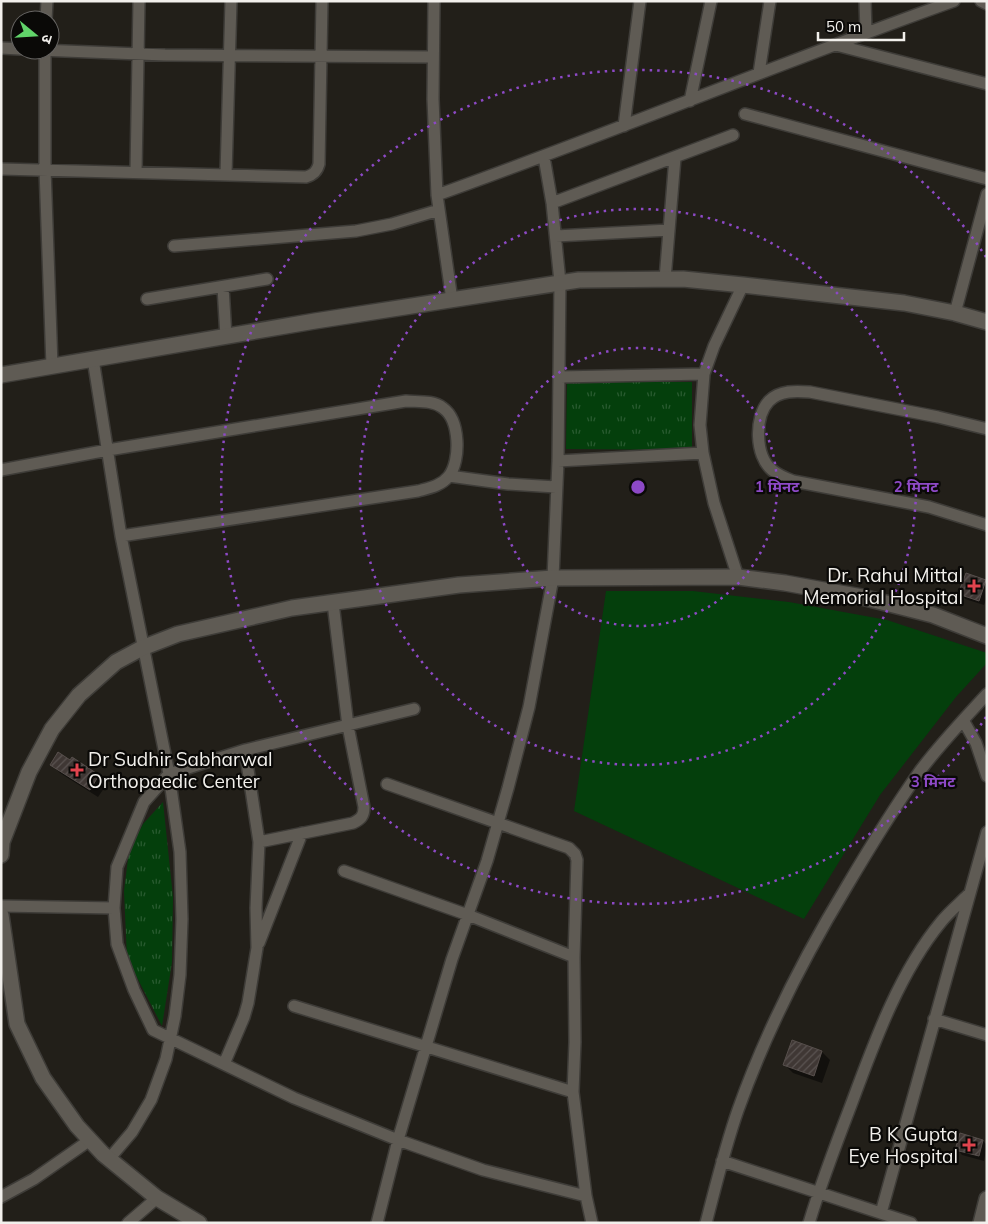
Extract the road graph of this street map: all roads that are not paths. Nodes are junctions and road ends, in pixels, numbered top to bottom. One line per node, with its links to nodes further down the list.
1 (139, 1): 15 (street)
2 (231, 1): 16 (street)
3 (322, 1): 17 (street)
4 (434, 1): 18 (street)
5 (640, 1): 24 (street)
6 (711, 1): 22 (street)
7 (770, 1): 20 (street)
8 (865, 1): 12 (street)
9 (954, 1): 12 (street)
10 (981, 1): 11 (street)
11 (987, 4)
12 (866, 32): 13 (street)
13 (836, 46): 20 (street); 21 (street)
14 (60, 51): 15 (street)
15 (137, 54): 16 (street); 30 (street)
16 (228, 55): 17 (street); 31 (street)
17 (321, 56): 18 (street); 31 (street)
18 (434, 57): 34 (street)
19 (45, 60): 29 (street)
20 (759, 74): 22 (street)
21 (987, 84)
22 (690, 101): 24 (street)
23 (745, 114): 32 (street)
24 (624, 126): 26 (street)
25 (733, 135): 27 (street)
26 (544, 157): 34 (street); 35 (street)
27 (675, 158): 35 (street); 37 (street)
28 (1, 169): 29 (street)
29 (45, 169): 30 (street); 51 (street)
30 (136, 172): 31 (street)
31 (226, 174)
32 (987, 179)
33 (987, 194): 47 (street)
34 (437, 195): 36 (street)
35 (552, 203): 38 (street)
36 (438, 210): 39 (street); 46 (street)
37 (669, 230): 38 (street); 41 (street)
38 (556, 236): 42 (street)
39 (174, 246)
40 (267, 279): 44 (street)
41 (665, 279): 42 (street); 43 (street)
42 (560, 282): 46 (street); 54 (street)
43 (743, 284): 47 (street); 53 (street)
44 (223, 287): 45 (street); 49 (street)
45 (147, 299)
46 (452, 300): 49 (street)
47 (955, 313): 48 (street)
48 (987, 322)
49 (226, 336): 50 (street)
50 (93, 359): 51 (street); 56 (street)
51 (52, 366): 52 (street)
52 (1, 374)
53 (704, 374): 54 (street); 57 (street)
54 (560, 377): 58 (street)
55 (987, 429): 62 (street)
56 (108, 450): 59 (street); 60 (street); 63 (street)
57 (703, 453): 58 (street); 64 (street)
58 (558, 461): 61 (street)
59 (1, 470)
60 (449, 476): 61 (street); 63 (street)
61 (556, 487): 65 (street)
62 (987, 525)
63 (121, 536): 68 (street)
64 (738, 577): 65 (street); 67 (street)
65 (553, 578): 66 (street); 77 (street)
66 (333, 603): 68 (street); 72 (street)
67 (987, 636)
68 (142, 648): 74 (street); 81 (street)
69 (987, 694): 71 (street)
70 (414, 709): 72 (street)
71 (963, 720): 75 (street); 100 (street)
72 (348, 726): 73 (street); 79 (street)
73 (245, 750): 74 (street); 80 (street)
74 (169, 774): 85 (street); 93 (street)
75 (987, 776)
76 (387, 784): 77 (street)
77 (497, 823): 87 (street); 89 (street)
78 (987, 832): 83 (street)
79 (302, 833): 80 (street); 88 (street)
80 (259, 842): 88 (street)
81 (2, 846)
82 (344, 871): 87 (street)
83 (969, 894): 91 (street); 101 (street)
84 (1, 906): 85 (street)
85 (114, 908): 93 (street)
86 (1, 915): 97 (street)
87 (468, 915): 89 (street); 94 (street)
88 (257, 948): 95 (street)
89 (574, 957): 96 (street)
90 (294, 1006): 94 (street)
91 (934, 1019): 92 (street); 106 (street)
92 (987, 1035)
93 (170, 1038): 95 (street); 99 (street)
94 (426, 1046): 96 (street); 98 (street)
95 (224, 1064): 98 (street)
96 (573, 1092): 102 (street)
97 (90, 1140): 99 (street); 103 (street)
98 (398, 1140): 102 (street); 109 (street)
99 (109, 1159): 104 (street)
100 (722, 1161): 101 (street); 111 (street)
101 (818, 1192): 106 (street); 112 (street)
102 (586, 1196): 110 (street)
103 (1, 1197)
104 (157, 1198): 107 (street); 108 (street)
105 (987, 1199): 114 (street)
106 (881, 1213): 113 (street)
107 (128, 1223)
108 (199, 1223)
109 (376, 1223)
110 (592, 1223)
111 (706, 1223)
112 (809, 1223)
113 (911, 1223)
114 (981, 1223)

